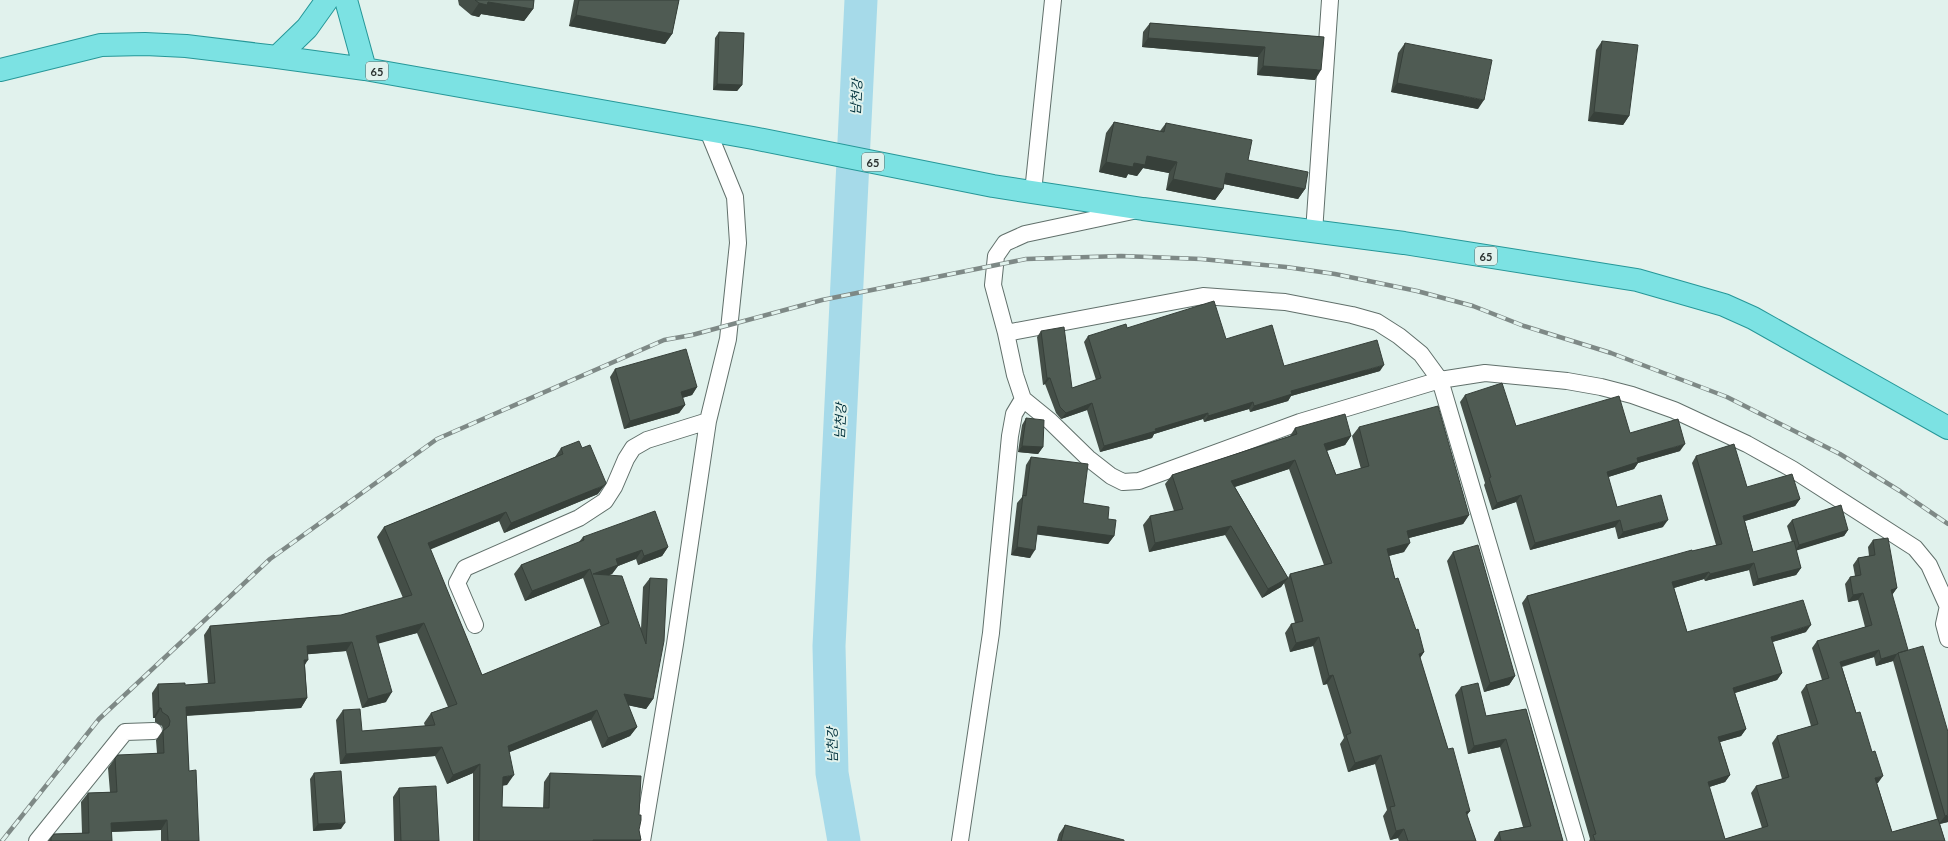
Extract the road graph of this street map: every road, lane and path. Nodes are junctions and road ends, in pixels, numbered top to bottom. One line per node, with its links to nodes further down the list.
1 (328, 0): 5 (main road)
2 (346, 0): 6 (main road)
3 (1053, 0): 9 (street)
4 (1330, 0): 11 (street)
5 (277, 57): 6 (main road, 65); 7 (main road, 65)
6 (365, 69): 8 (main road, 65)
7 (0, 70)
8 (708, 131): 9 (main road, 65); 15 (street)
9 (1033, 192): 10 (main road, 65)
10 (1143, 209): 11 (main road, 65); 12 (street)
11 (1314, 232): 16 (main road, 65)
12 (1006, 333): 13 (street); 14 (street)
13 (1440, 380): 14 (street); 17 (street); 24 (street)
14 (1023, 399): 23 (street)
15 (708, 421): 18 (street); 22 (street)
16 (1948, 428)
17 (1948, 607): 19 (street)
18 (475, 625)
19 (1948, 639)
20 (154, 731): 21 (street)
21 (37, 841)
22 (642, 841)
23 (960, 841)
24 (1576, 841)

